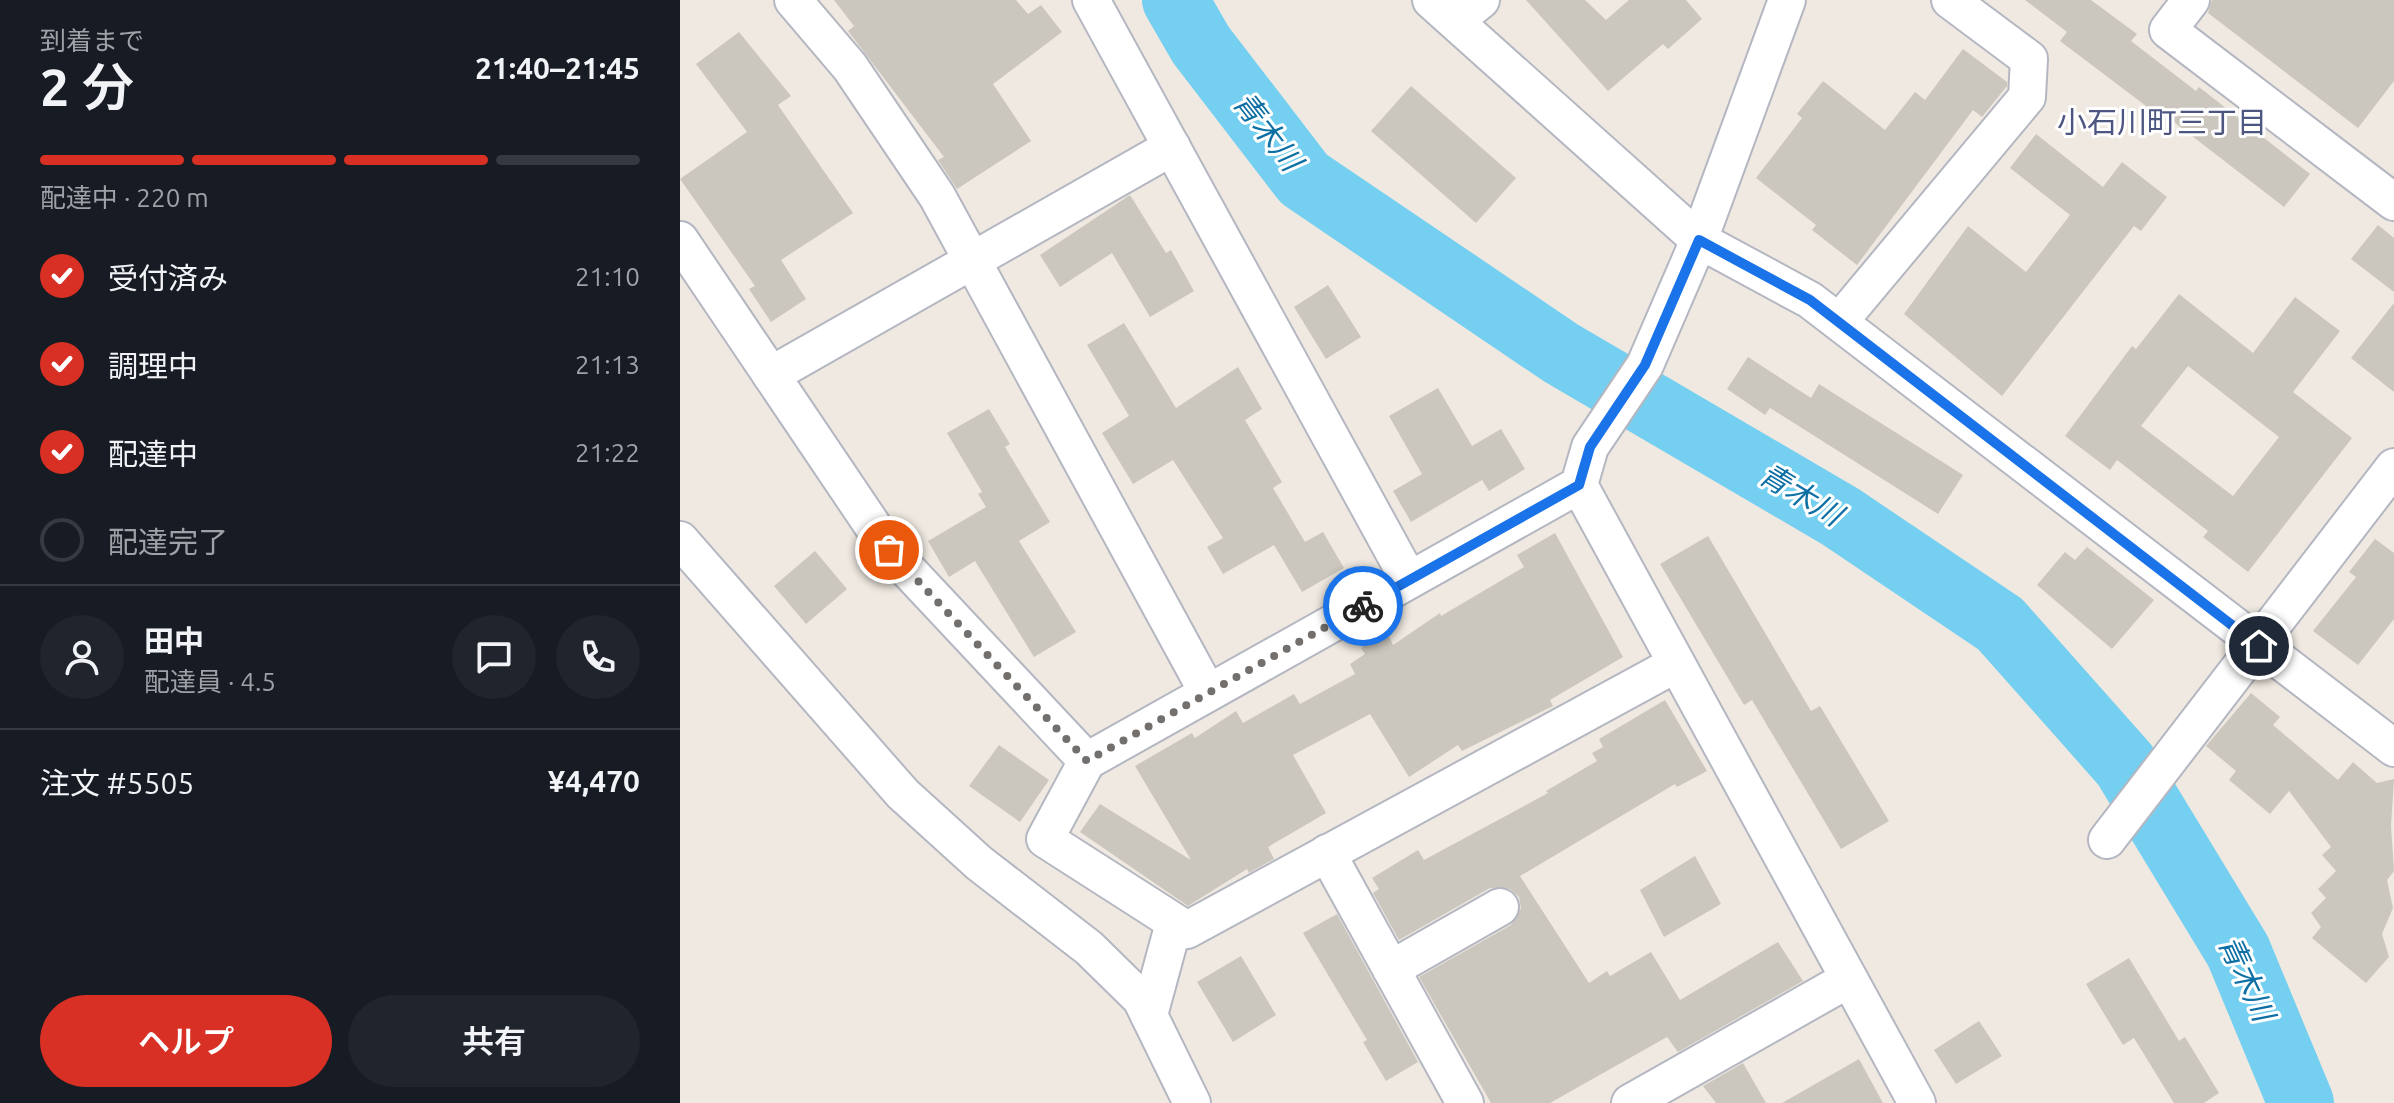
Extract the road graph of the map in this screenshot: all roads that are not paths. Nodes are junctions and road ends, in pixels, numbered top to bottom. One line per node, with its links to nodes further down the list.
1 (793, 0): 11 (street)
2 (1091, 0): 7 (street)
3 (1787, 0): 10 (street)
4 (1950, 0): 12 (street)
5 (2191, 0): 8 (street)
6 (1456, 7): 10 (street)
7 (1172, 147): 11 (street); 17 (street)
8 (2394, 202)
9 (680, 240): 13 (street)
10 (1699, 240): 12 (street); 15 (street)
11 (974, 262): 13 (street); 20 (street)
12 (1839, 322): 18 (street)
13 (771, 375): 22 (street)
14 (2394, 467): 18 (street)
15 (1579, 485): 17 (street); 19 (street)
16 (680, 540): 29 (street)
17 (1409, 580): 20 (street)
18 (2259, 646): 21 (street); 23 (street)
19 (1676, 664): 24 (street); 28 (street)
20 (1208, 693): 22 (street)
21 (2394, 748)
22 (1087, 761): 26 (street)
23 (2107, 840)
24 (1327, 853): 26 (street); 27 (street)
25 (1500, 907): 27 (street)
26 (1174, 923): 29 (street)
27 (1391, 969): 31 (street)
28 (1849, 979): 32 (street); 33 (street)
29 (1149, 1015): 30 (street)
30 (1192, 1103)
31 (1465, 1103)
32 (1630, 1103)
33 (1917, 1103)

